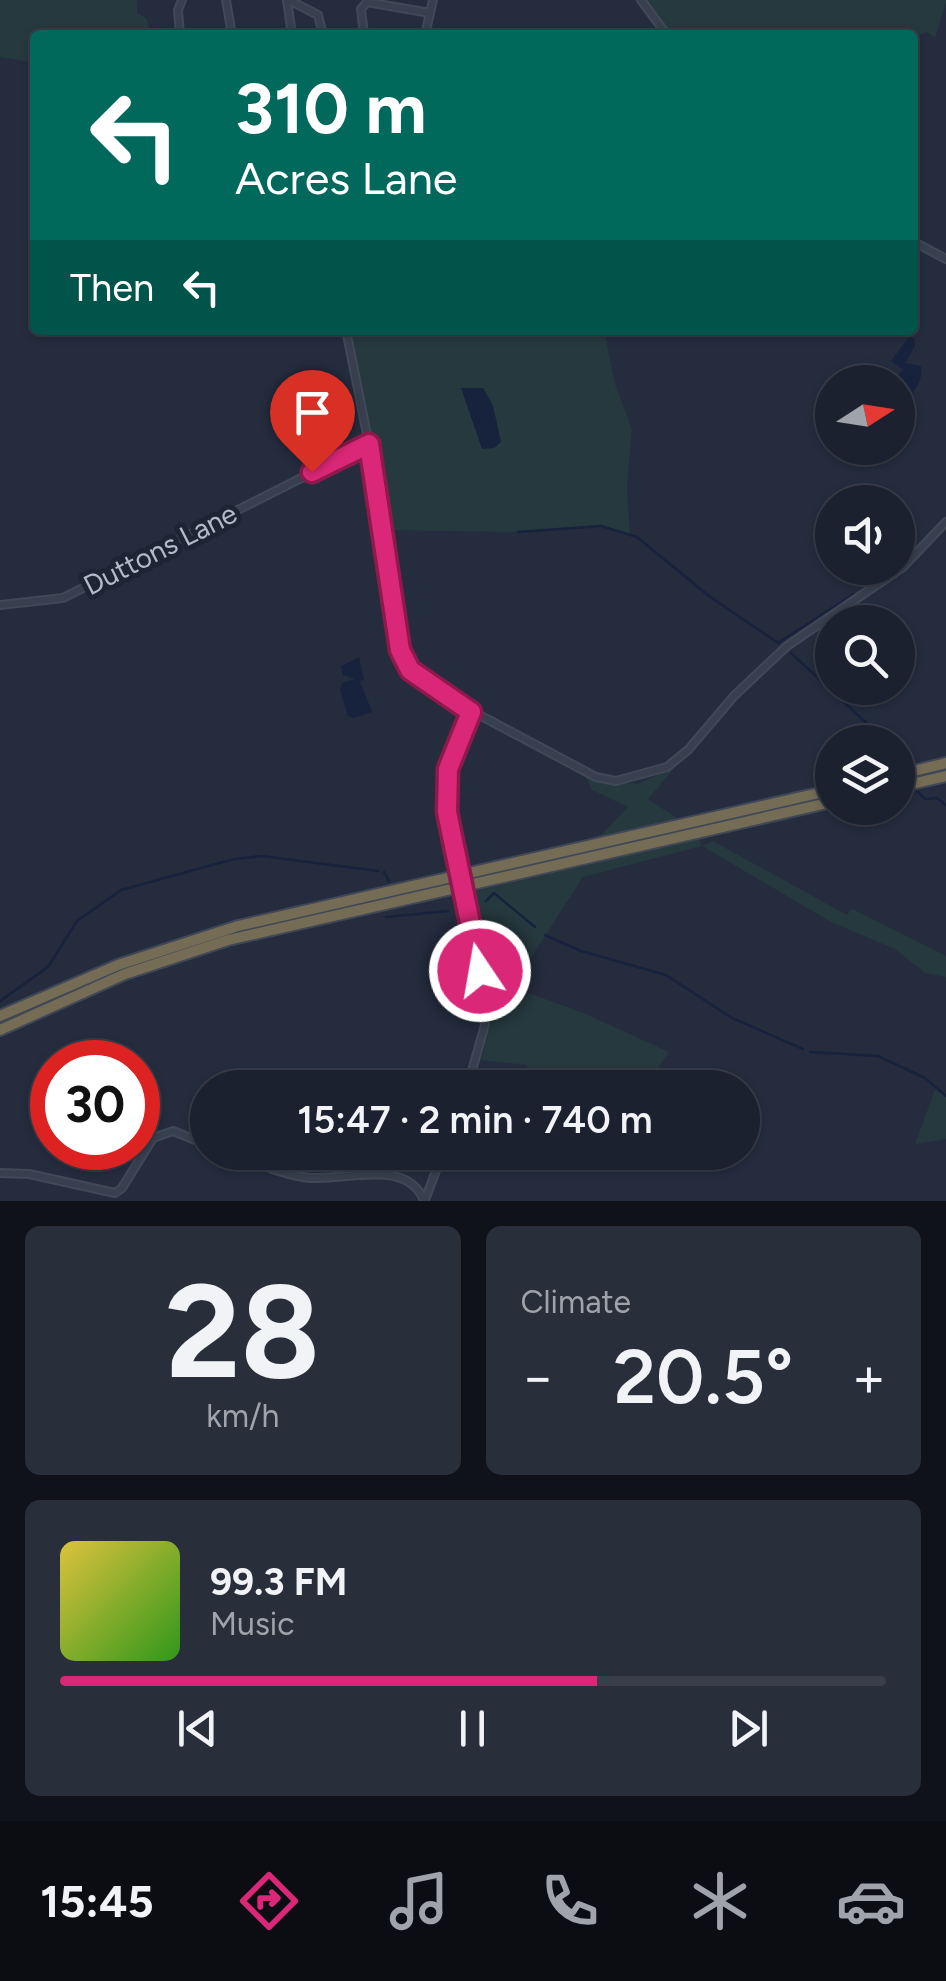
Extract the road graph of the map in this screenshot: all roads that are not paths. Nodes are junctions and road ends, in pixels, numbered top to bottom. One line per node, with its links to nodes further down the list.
1 (182, 0): 7 (street)
2 (226, 0): 8 (street)
3 (288, 0): 9 (street); 10 (street)
4 (433, 0): 6 (street)
5 (641, 0): 13 (street)
6 (430, 13): 11 (street); 12 (street)
7 (180, 30)
8 (231, 30)
9 (291, 30)
10 (322, 30)
11 (363, 30)
12 (425, 30)
13 (663, 30)
14 (918, 244): 15 (street)
15 (946, 259)
16 (347, 335): 17 (street)
17 (369, 444): 19 (street, Duttons Lane); 20 (street)
18 (946, 522): 20 (street)
19 (0, 605)
20 (471, 712): 29 (street, bridge)
21 (946, 763): 22 (highway)
22 (915, 770)
23 (946, 776): 24 (highway)
24 (915, 784)
25 (815, 794): 27 (highway)
26 (815, 806): 28 (highway)
27 (0, 1016)
28 (0, 1030)
29 (472, 1070)
30 (190, 1138): 33 (street)
31 (282, 1170): 34 (street)
32 (436, 1170): 34 (street)
33 (0, 1173)
34 (424, 1201)

